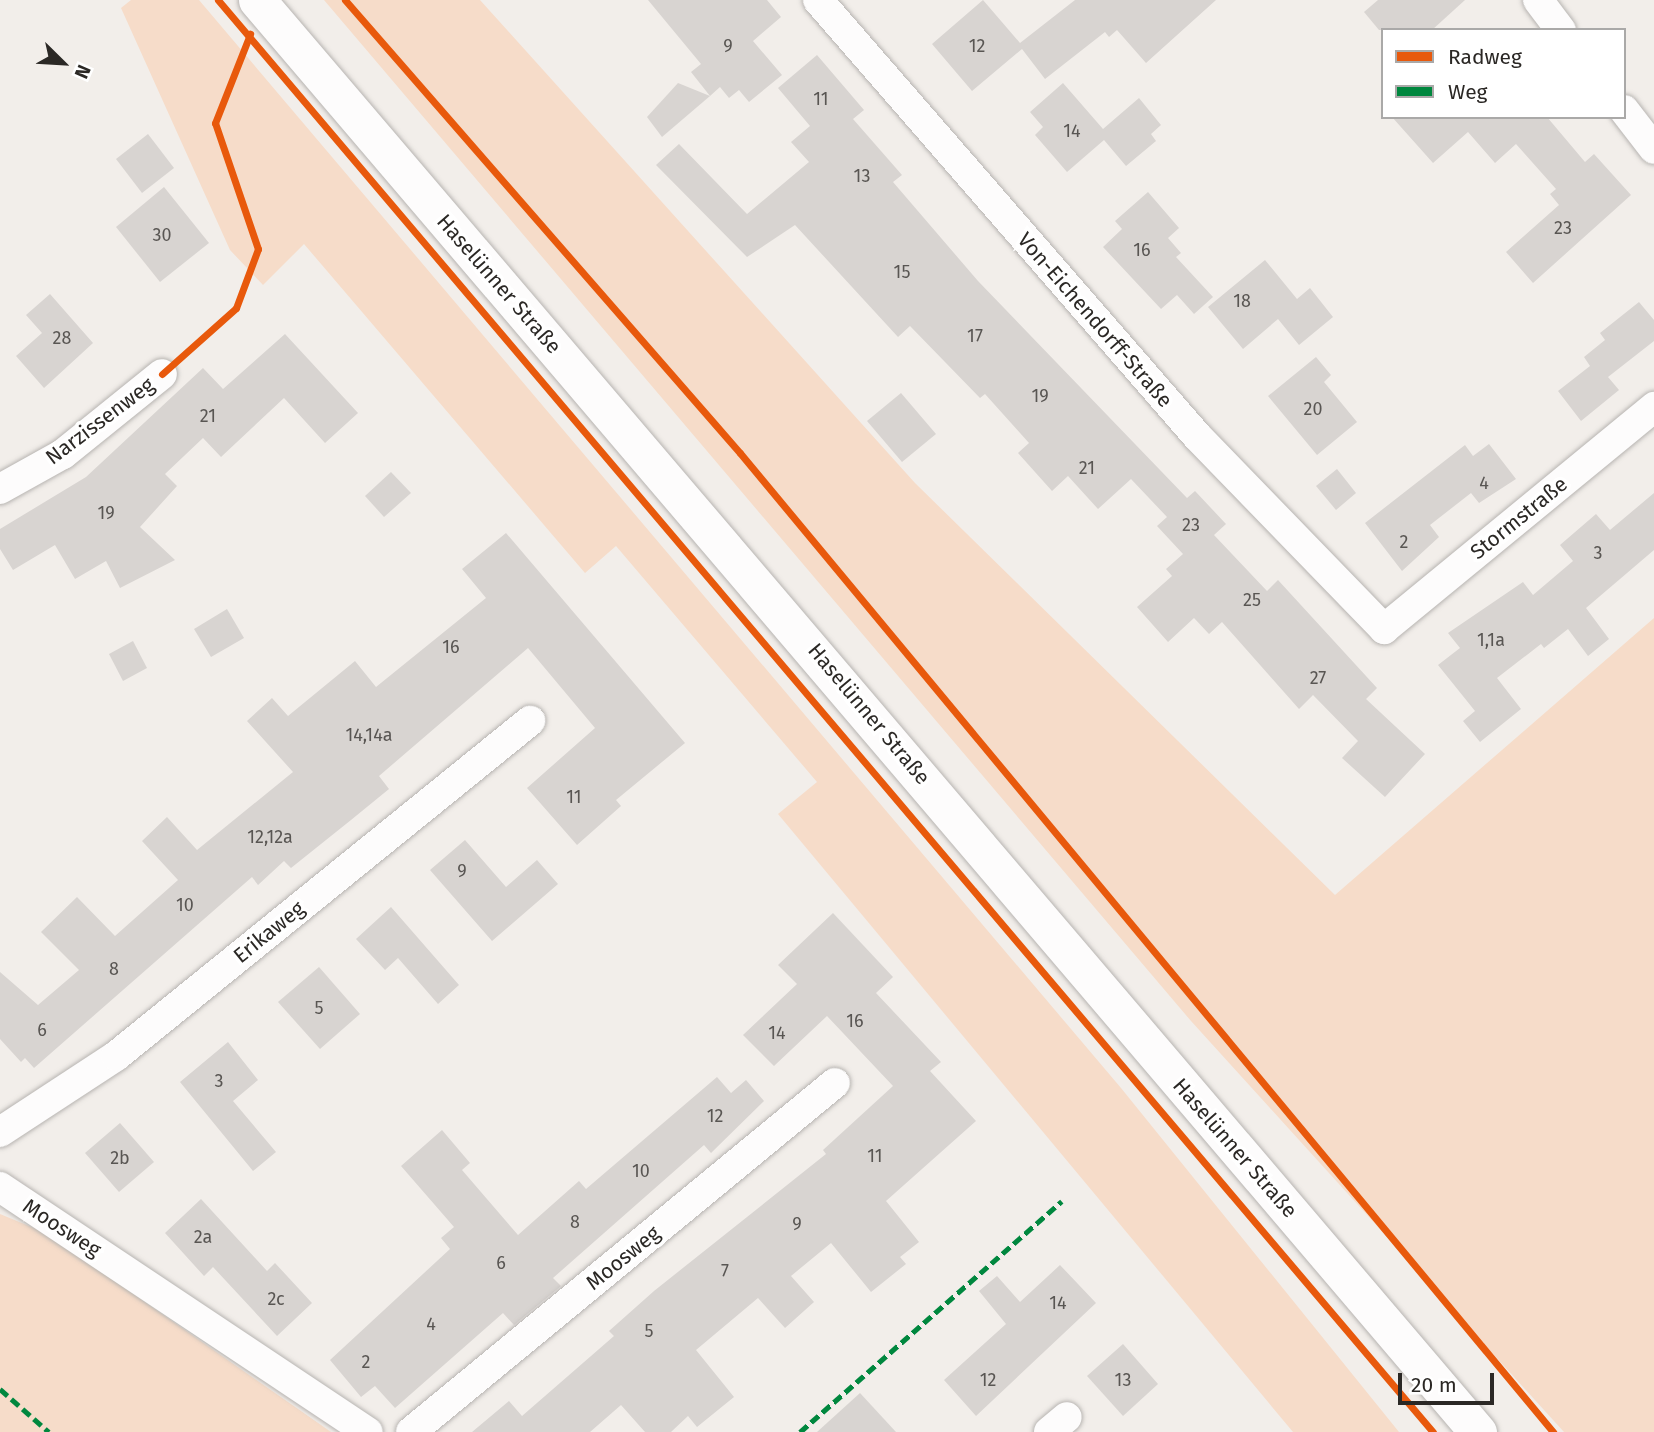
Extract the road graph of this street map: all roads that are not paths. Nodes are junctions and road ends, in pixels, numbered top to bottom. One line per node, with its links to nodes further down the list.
1 (257, 0): 17 (street, Haselünner Straße)
2 (818, 0): 10 (street, Von-Eichendorff-Straße)
3 (1538, 0): 4 (street)
4 (1559, 28)
5 (1626, 113): 6 (street)
6 (1654, 149)
7 (162, 374): 9 (street, Narzissenweg)
8 (1654, 407): 10 (street, Stormstraße)
9 (0, 489)
10 (1384, 628)
11 (530, 721): 13 (street, Erikaweg)
12 (835, 1083): 16 (street, Moosweg)
13 (0, 1132)
14 (0, 1187): 15 (street, Moosweg)
15 (368, 1432)
16 (411, 1432)
17 (1478, 1432)

